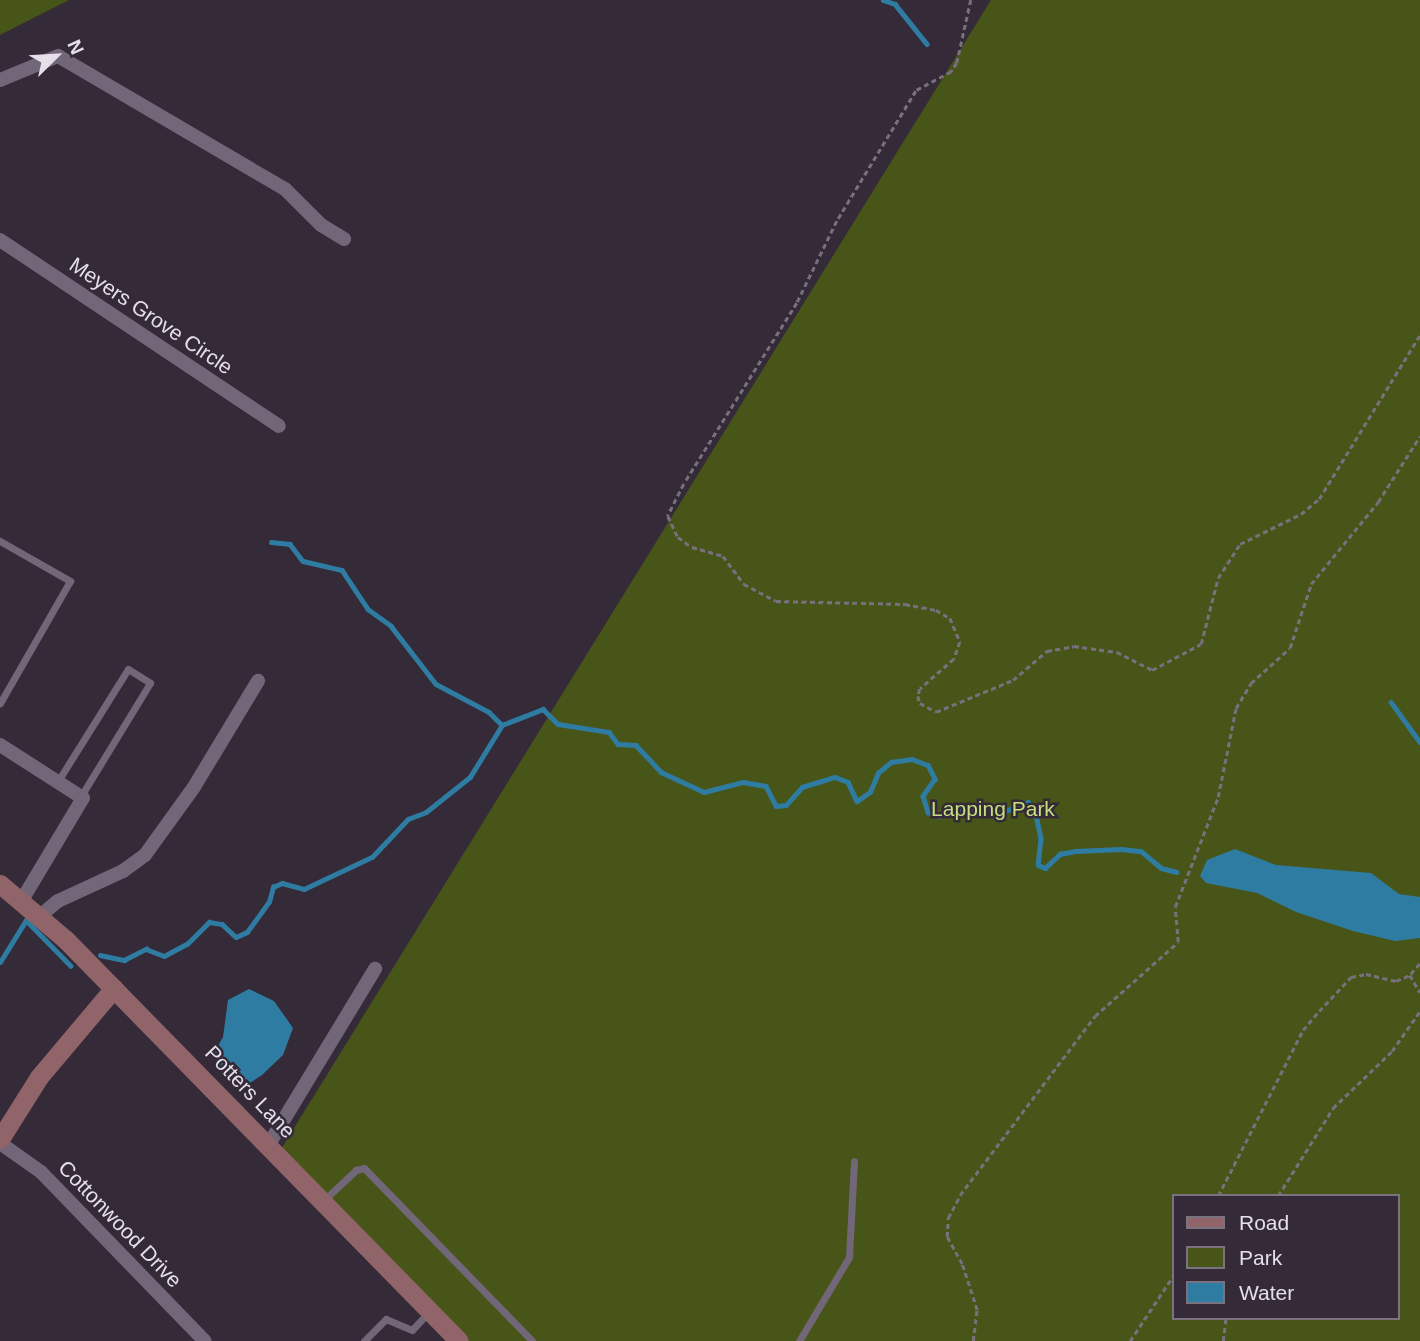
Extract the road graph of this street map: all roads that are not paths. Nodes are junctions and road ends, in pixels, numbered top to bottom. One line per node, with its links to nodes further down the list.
1 (0, 80): 2 (street)
2 (344, 239)
3 (0, 240): 4 (street, Meyers Grove Circle)
4 (279, 426)
5 (0, 541): 7 (lane)
6 (258, 681): 13 (street)
7 (0, 703)
8 (0, 744): 9 (street)
9 (58, 781): 10 (street); 10 (lane)
10 (81, 796): 12 (street)
11 (0, 884): 12 (main road, Potters Lane)
12 (22, 900): 13 (main road, Potters Lane)
13 (40, 916): 15 (main road, Potters Lane)
14 (375, 969): 17 (street)
15 (114, 988): 16 (main road); 17 (main road, Potters Lane)
16 (0, 1141): 21 (street, Cottonwood Drive)
17 (269, 1144): 19 (main road, Potters Lane)
18 (854, 1161): 25 (lane)
19 (323, 1200): 20 (main road, Potters Lane); 24 (lane)
20 (430, 1311): 22 (lane); 23 (main road, Potters Lane)
21 (205, 1341)
22 (364, 1341)
23 (459, 1341)
24 (532, 1341)
25 (799, 1341)

